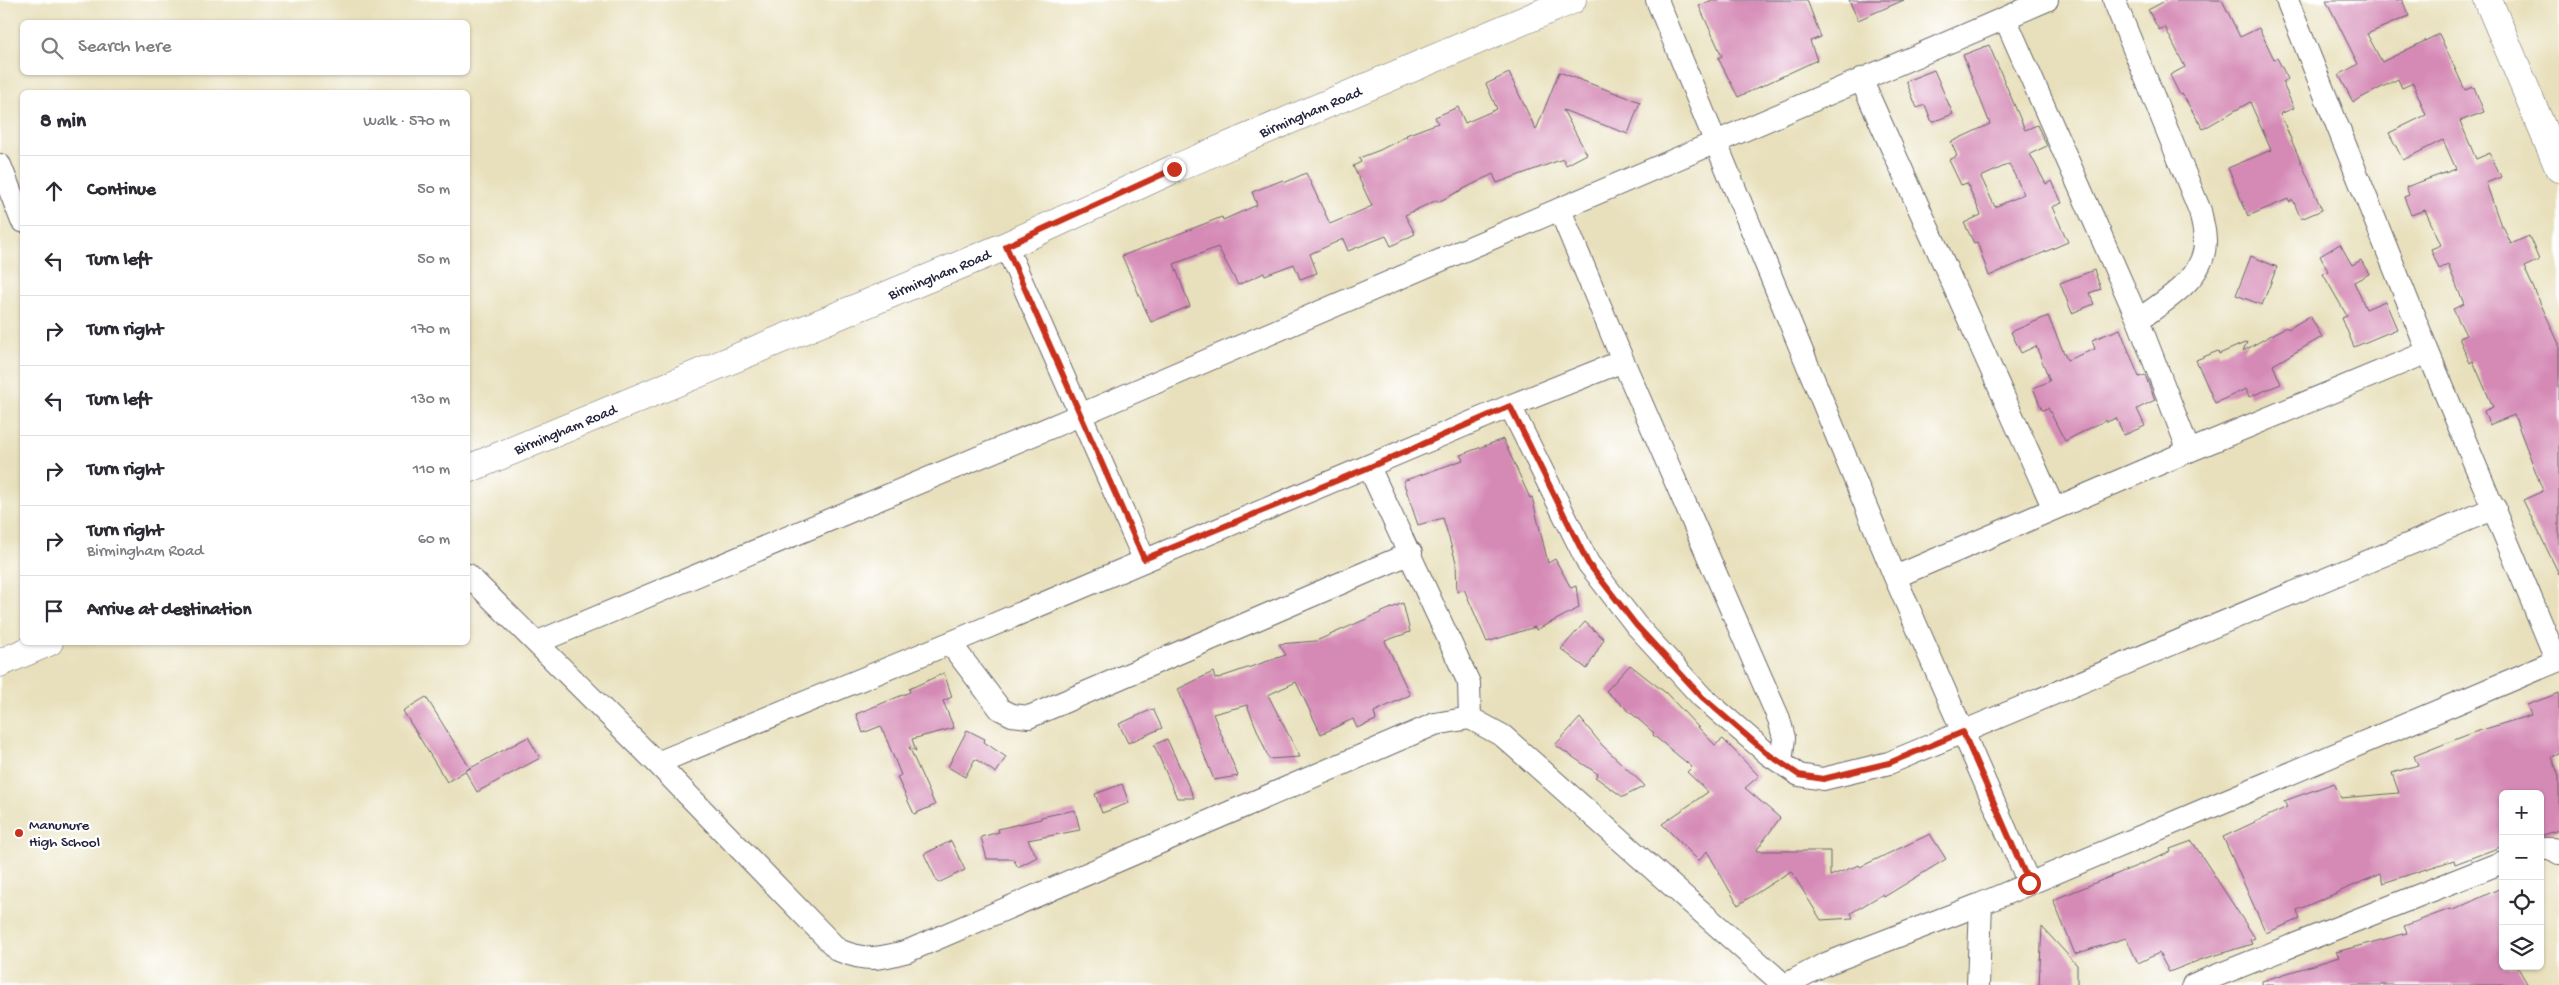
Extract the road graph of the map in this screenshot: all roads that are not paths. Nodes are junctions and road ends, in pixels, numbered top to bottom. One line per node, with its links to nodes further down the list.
1 (1572, 0): 14 (street, Birmingham Road)
2 (1657, 0): 9 (street)
3 (2047, 0): 7 (street)
4 (2114, 0): 15 (street)
5 (2287, 0): 16 (street)
6 (2488, 0): 11 (street)
7 (2005, 18): 8 (street); 15 (street)
8 (1861, 79): 9 (street); 24 (street)
9 (1714, 142): 12 (street); 27 (street)
10 (0, 165): 13 (street)
11 (2559, 168)
12 (1560, 210): 17 (street); 19 (street)
13 (20, 216)
14 (1006, 246): 19 (street); 22 (street, Birmingham Road)
15 (2138, 320): 20 (street)
16 (2428, 352): 20 (street); 23 (street)
17 (1622, 361): 18 (street); 37 (street)
18 (1510, 406): 21 (street); 37 (street)
19 (1080, 415): 26 (street); 29 (street)
20 (2189, 451): 24 (street)
21 (1370, 467): 25 (street); 26 (street)
22 (470, 468)
23 (2495, 508): 32 (street); 35 (street)
24 (2054, 509): 27 (street)
25 (1411, 553): 30 (street); 34 (street)
26 (1144, 559): 30 (street)
27 (1895, 577): 35 (street)
28 (470, 578): 29 (street)
29 (538, 642): 36 (street)
30 (950, 643): 36 (street)
31 (42, 645): 33 (street)
32 (2558, 661): 41 (street)
33 (0, 663)
34 (1470, 718): 36 (street); 43 (street)
35 (1963, 732): 37 (street); 41 (street)
36 (657, 763)
37 (1780, 763)
38 (2544, 849): 39 (street)
39 (2559, 853)
40 (2499, 864): 45 (street)
41 (2029, 883): 42 (street)
42 (1982, 904): 43 (street); 44 (street)
43 (1784, 985)
44 (1978, 985)
45 (2193, 985)

